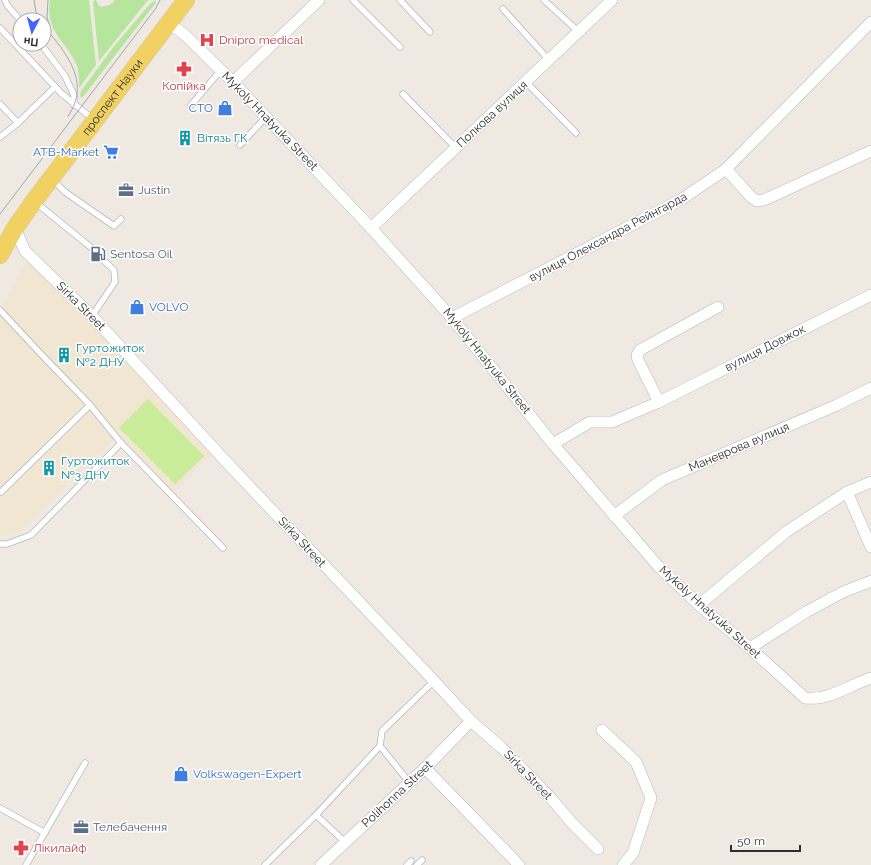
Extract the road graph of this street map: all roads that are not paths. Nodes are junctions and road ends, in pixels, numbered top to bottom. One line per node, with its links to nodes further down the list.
1 (5, 0): 9 (lane)
2 (186, 0): 11 (main road, проспект Науки)
3 (319, 0): 19 (street)
4 (353, 0): 15 (lane)
5 (400, 0): 13 (lane)
6 (544, 0): 14 (lane)
7 (612, 0): 14 (street, Полкова вулиця)
8 (503, 9): 17 (lane)
9 (13, 12)
10 (871, 22): 34 (street, вулиця Олександра Рейнгарда)
11 (169, 23): 18 (street, Mykoly Hnatyuka Street); 27 (main road, проспект Науки)
12 (0, 28): 21 (lane)
13 (430, 32)
14 (578, 32): 17 (street, Полкова вулиця)
15 (400, 47)
16 (47, 52): 24 (lane)
17 (549, 60): 20 (street, Полкова вулиця)
18 (221, 70): 19 (street, Mykoly Hnatyuka Street); 25 (lane)
19 (233, 82): 26 (street, Mykoly Hnatyuka Street)
20 (526, 82): 29 (lane); 32 (street, Полкова вулиця)
21 (55, 87): 24 (lane); 28 (lane)
22 (403, 94): 32 (lane)
23 (0, 104): 28 (lane)
24 (74, 105): 27 (lane)
25 (191, 105)
26 (266, 117): 31 (lane); 39 (street, Mykoly Hnatyuka Street)
27 (95, 120): 35 (main road, проспект Науки)
28 (18, 123): 30 (lane)
29 (576, 133)
30 (0, 137)
31 (240, 145)
32 (456, 148): 39 (street, Полкова вулиця)
33 (871, 151): 34 (street)
34 (726, 169): 47 (street, вулиця Олександра Рейнгарда)
35 (51, 179): 36 (main road, проспект Науки); 37 (lane)
36 (34, 201): 38 (main road, проспект Науки); 40 (lane)
37 (121, 219)
38 (15, 228): 41 (main road, проспект Науки); 46 (street, Sirka Street)
39 (371, 228): 47 (street, Mykoly Hnatyuka Street)
40 (94, 250)
41 (0, 255)
42 (102, 259): 46 (lane)
43 (871, 295): 49 (street, вулиця Довжок)
44 (718, 307): 49 (street)
45 (0, 310): 50 (lane)
46 (92, 316): 64 (street, Sirka Street)
47 (452, 318): 52 (street, Mykoly Hnatyuka Street)
48 (871, 388): 56 (street, Маневрова вулиця)
49 (659, 402): 52 (street, вулиця Довжок)
50 (90, 405): 51 (lane); 54 (lane)
51 (120, 443): 57 (lane); 59 (lane)
52 (553, 444): 56 (street, Mykoly Hnatyuka Street)
53 (871, 482): 55 (street)
54 (1, 492)
55 (847, 492): 58 (street); 61 (street)
56 (614, 516): 61 (street, Mykoly Hnatyuka Street)
57 (0, 544)
58 (871, 547)
59 (223, 548)
60 (871, 581): 62 (street)
61 (699, 605): 62 (street, Mykoly Hnatyuka Street)
62 (750, 648): 63 (street, Mykoly Hnatyuka Street)
63 (871, 678)
64 (434, 681): 65 (street, Sirka Street); 67 (lane)
65 (471, 721): 69 (street, Polihonna Street); 75 (street, Sirka Street)
66 (602, 730): 82 (street)
67 (380, 746): 70 (lane); 72 (lane)
68 (85, 763): 73 (lane)
69 (425, 768): 70 (street, Polihonna Street); 81 (street)
70 (409, 782): 74 (street, Polihonna Street)
71 (0, 808): 73 (lane)
72 (316, 815): 74 (lane); 78 (lane)
73 (44, 833): 77 (lane)
74 (345, 842): 79 (street, Polihonna Street)
75 (598, 850)
76 (422, 860): 80 (lane)
77 (26, 865)
78 (265, 865)
79 (321, 865)
80 (417, 865)
81 (519, 865)
82 (623, 865)

